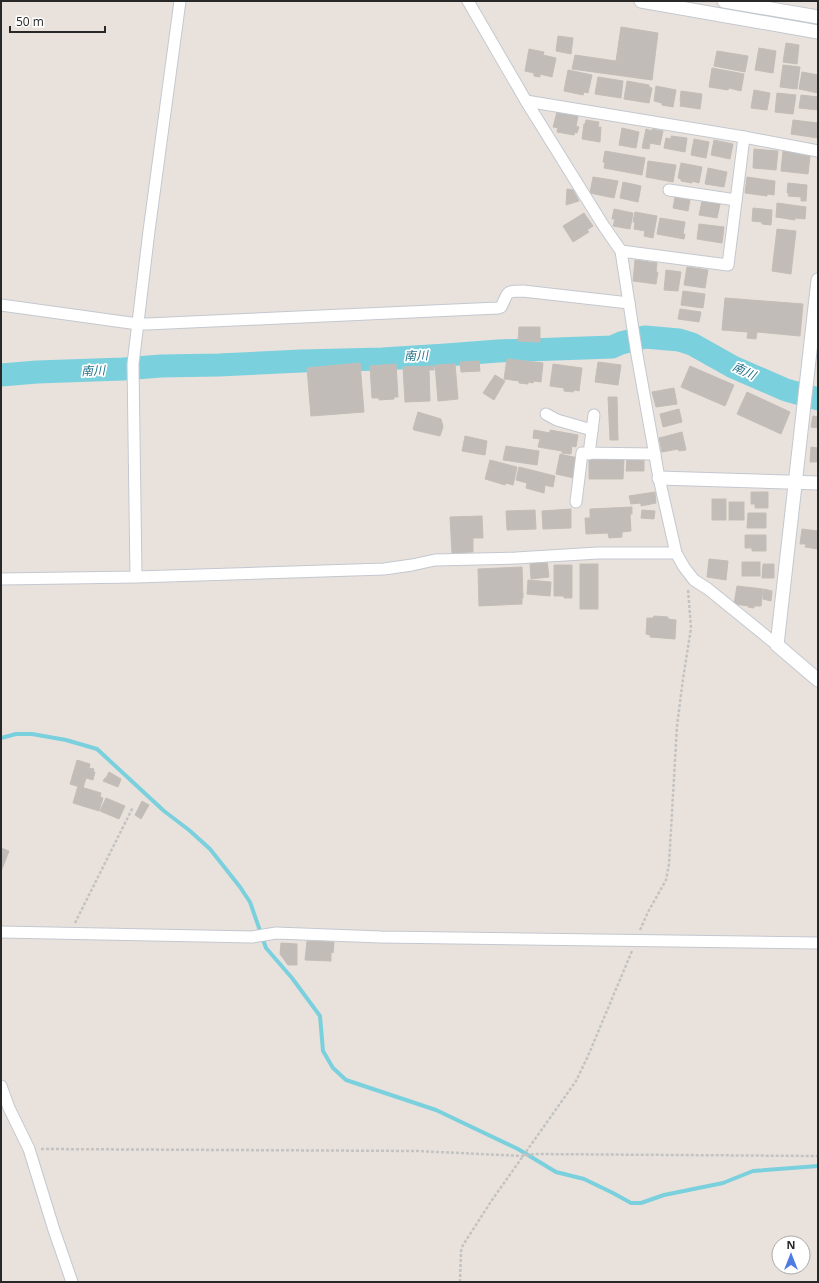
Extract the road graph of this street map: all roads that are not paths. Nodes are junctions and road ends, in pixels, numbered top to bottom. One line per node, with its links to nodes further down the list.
1 (180, 1): 16 (street)
2 (468, 1): 7 (street)
3 (642, 1): 6 (street)
4 (724, 1): 5 (street)
5 (818, 17)
6 (818, 32)
7 (526, 101): 8 (street); 12 (street)
8 (744, 137): 9 (street); 11 (street)
9 (818, 151)
10 (669, 190): 11 (street)
11 (736, 200): 12 (street)
12 (621, 251): 14 (street)
13 (818, 280): 23 (street)
14 (628, 303): 16 (street); 21 (street)
15 (1, 305): 16 (street)
16 (138, 324): 27 (street)
17 (546, 414): 19 (street)
18 (594, 415): 19 (street)
19 (592, 430): 20 (street)
20 (589, 454): 21 (street); 25 (street)
21 (655, 454): 22 (street)
22 (659, 478): 23 (street); 26 (street)
23 (795, 483): 24 (street); 29 (street)
24 (818, 484)
25 (576, 502)
26 (676, 553): 27 (street); 29 (street)
27 (136, 577): 28 (street)
28 (1, 579)
29 (777, 645): 30 (street)
30 (818, 680)
31 (1, 932): 32 (street)
32 (818, 943)
33 (1, 1086): 34 (street)
34 (72, 1282)

